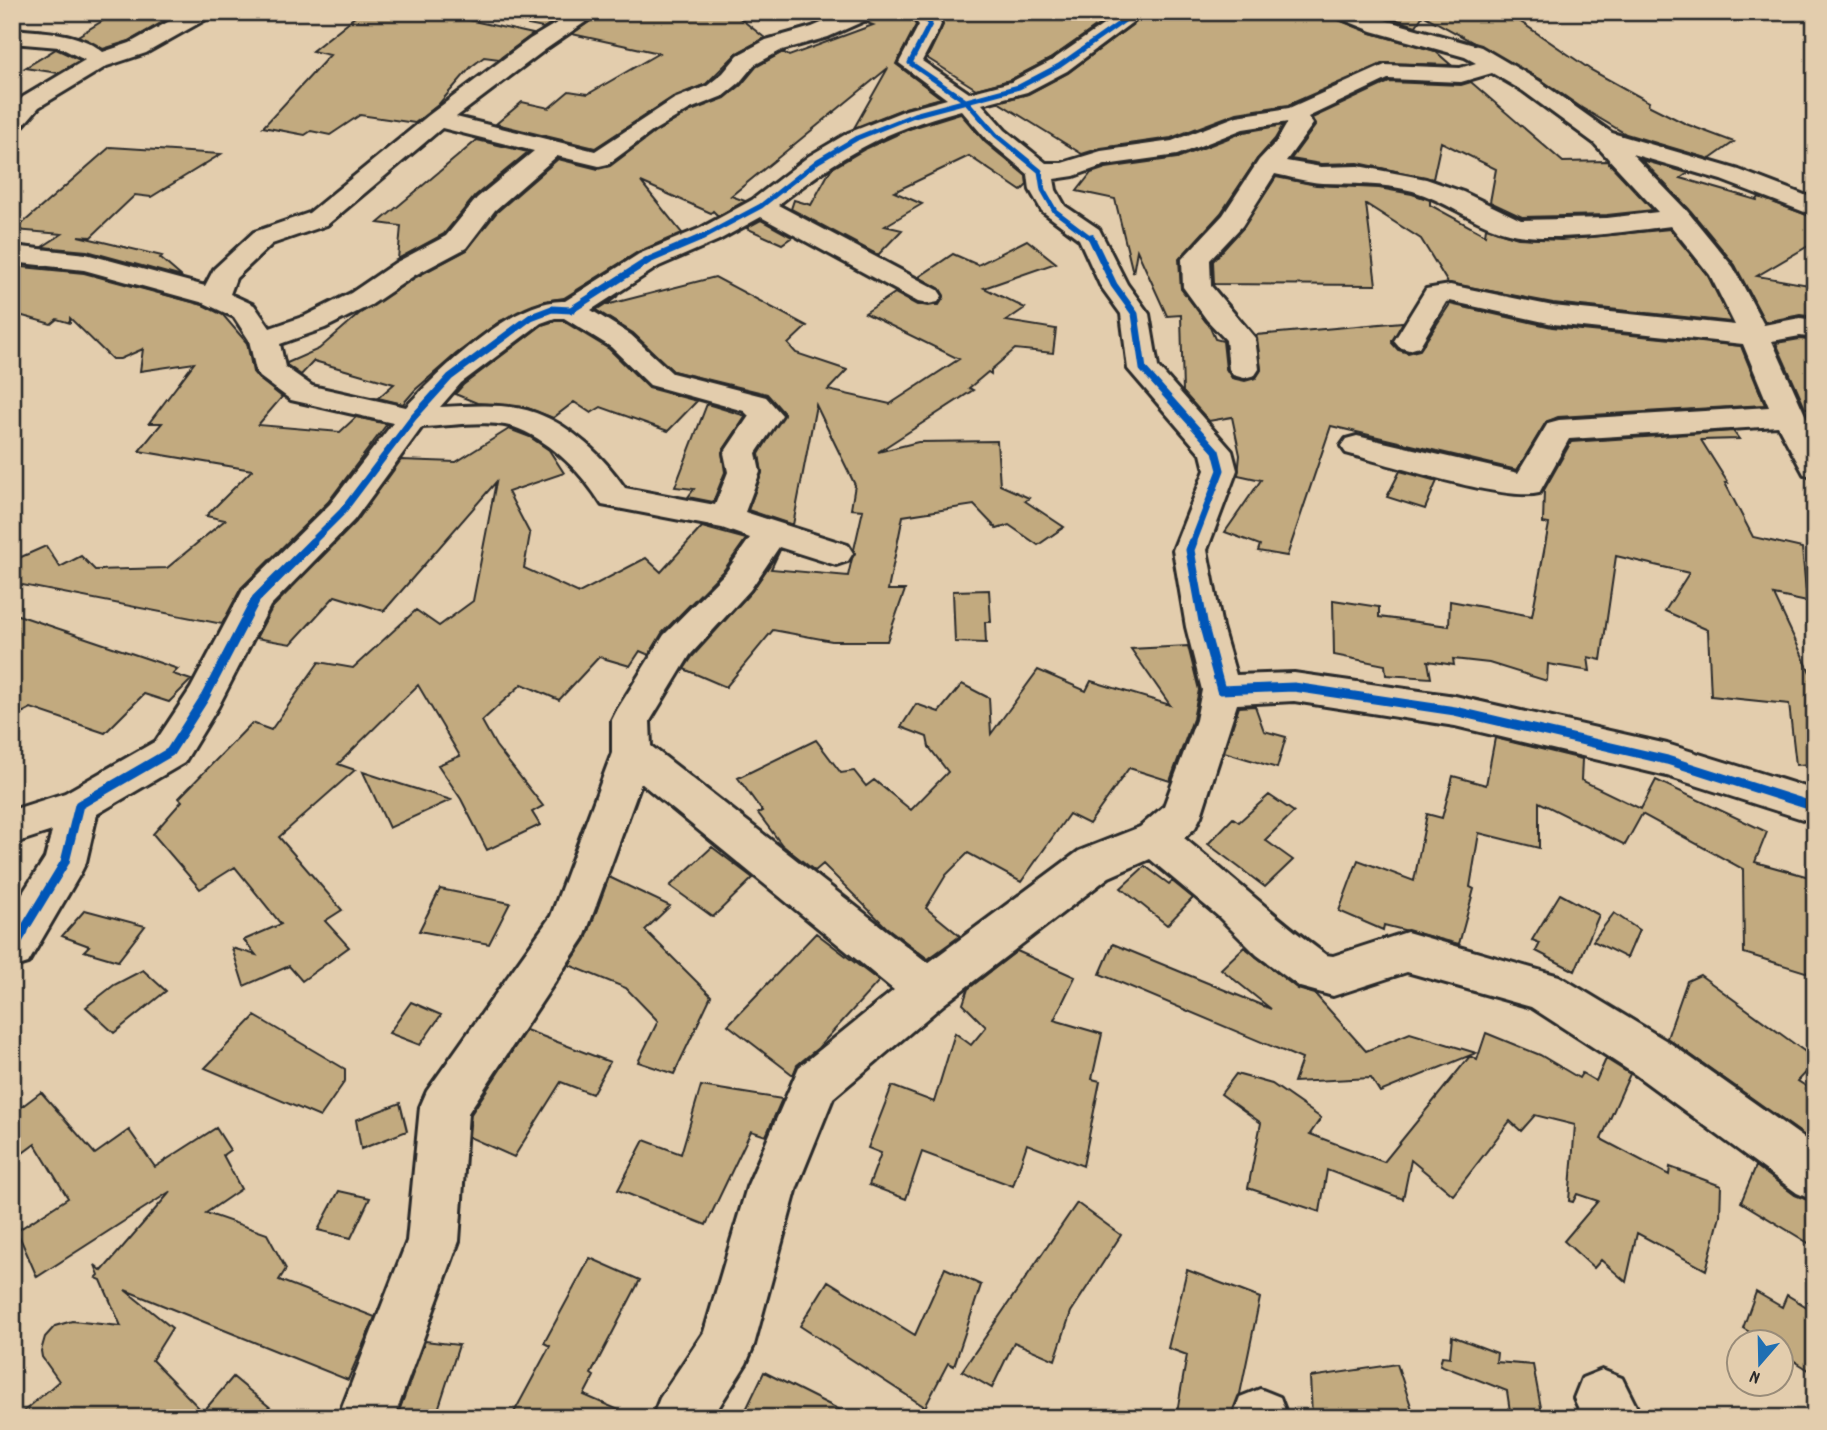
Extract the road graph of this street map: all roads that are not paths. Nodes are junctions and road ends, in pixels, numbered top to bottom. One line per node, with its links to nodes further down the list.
1 (202, 12): 10 (street)
2 (590, 12): 13 (street)
3 (864, 12): 16 (street)
4 (919, 12): 11 (street)
5 (1136, 12): 11 (street)
6 (1345, 12): 9 (street)
7 (1441, 22): 9 (street)
8 (12, 36): 10 (street)
9 (1484, 59): 12 (street); 15 (street)
10 (99, 61): 14 (street)
11 (967, 102): 18 (street); 19 (street)
12 (1295, 114): 17 (street); 18 (street)
13 (437, 120): 16 (street); 24 (street)
14 (12, 124)
15 (1603, 138): 20 (street); 21 (street)
16 (552, 148): 28 (street)
17 (1268, 165): 21 (street); 30 (street)
18 (1040, 171): 38 (street)
19 (761, 206): 23 (street); 25 (street)
20 (1815, 208)
21 (1678, 217): 27 (street)
22 (12, 254): 24 (street)
23 (928, 296)
24 (214, 297): 28 (street)
25 (571, 310): 32 (street); 35 (street)
26 (1815, 329): 27 (street)
27 (1755, 335): 29 (street); 31 (street)
28 (264, 340): 32 (street)
29 (1409, 341)
30 (1244, 369)
31 (1788, 416): 33 (street); 34 (street)
32 (413, 418): 35 (street); 40 (street)
33 (1357, 446)
34 (1815, 467)
35 (726, 518): 36 (street)
36 (771, 533): 37 (street); 39 (street)
37 (836, 553)
38 (1221, 690): 41 (street); 43 (street)
39 (632, 753): 45 (street); 47 (street)
40 (79, 805): 42 (street); 44 (street)
41 (1815, 807)
42 (12, 827)
43 (1155, 839): 45 (street); 46 (street)
44 (12, 949)
45 (928, 990): 48 (street)
46 (1815, 1176)
47 (366, 1418)
48 (680, 1418)

